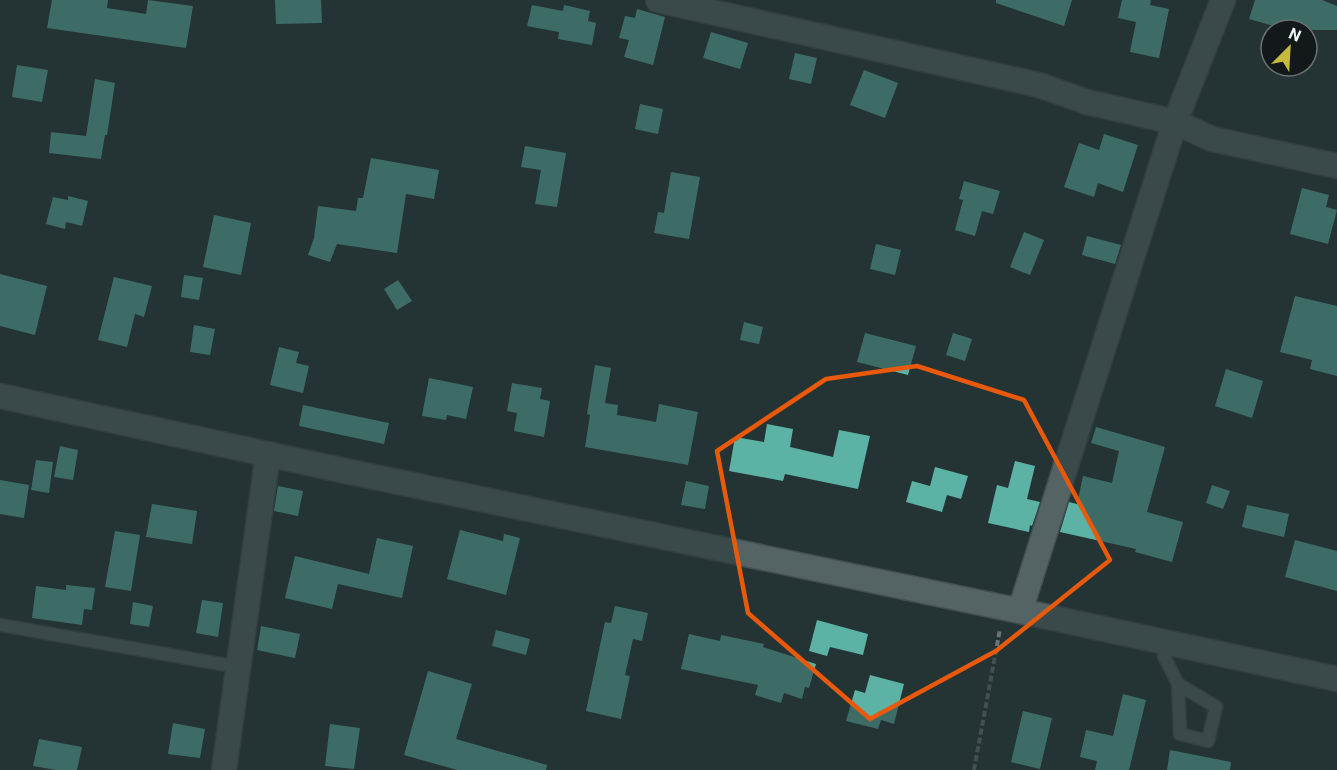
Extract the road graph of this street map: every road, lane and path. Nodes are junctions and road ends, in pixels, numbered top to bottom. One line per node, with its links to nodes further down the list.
1 (658, 0): 3 (street)
2 (1223, 0): 3 (street)
3 (1175, 122): 4 (street); 7 (street)
4 (1337, 166)
5 (0, 396): 6 (street)
6 (268, 454): 7 (street); 10 (street)
7 (1012, 610): 9 (street); 14 (path)
8 (0, 625): 10 (lane)
9 (1166, 643): 11 (street); 12 (lane)
10 (238, 667): 13 (street)
11 (1337, 679)
12 (1178, 684): 12 (lane)
13 (224, 770)
14 (974, 770)

